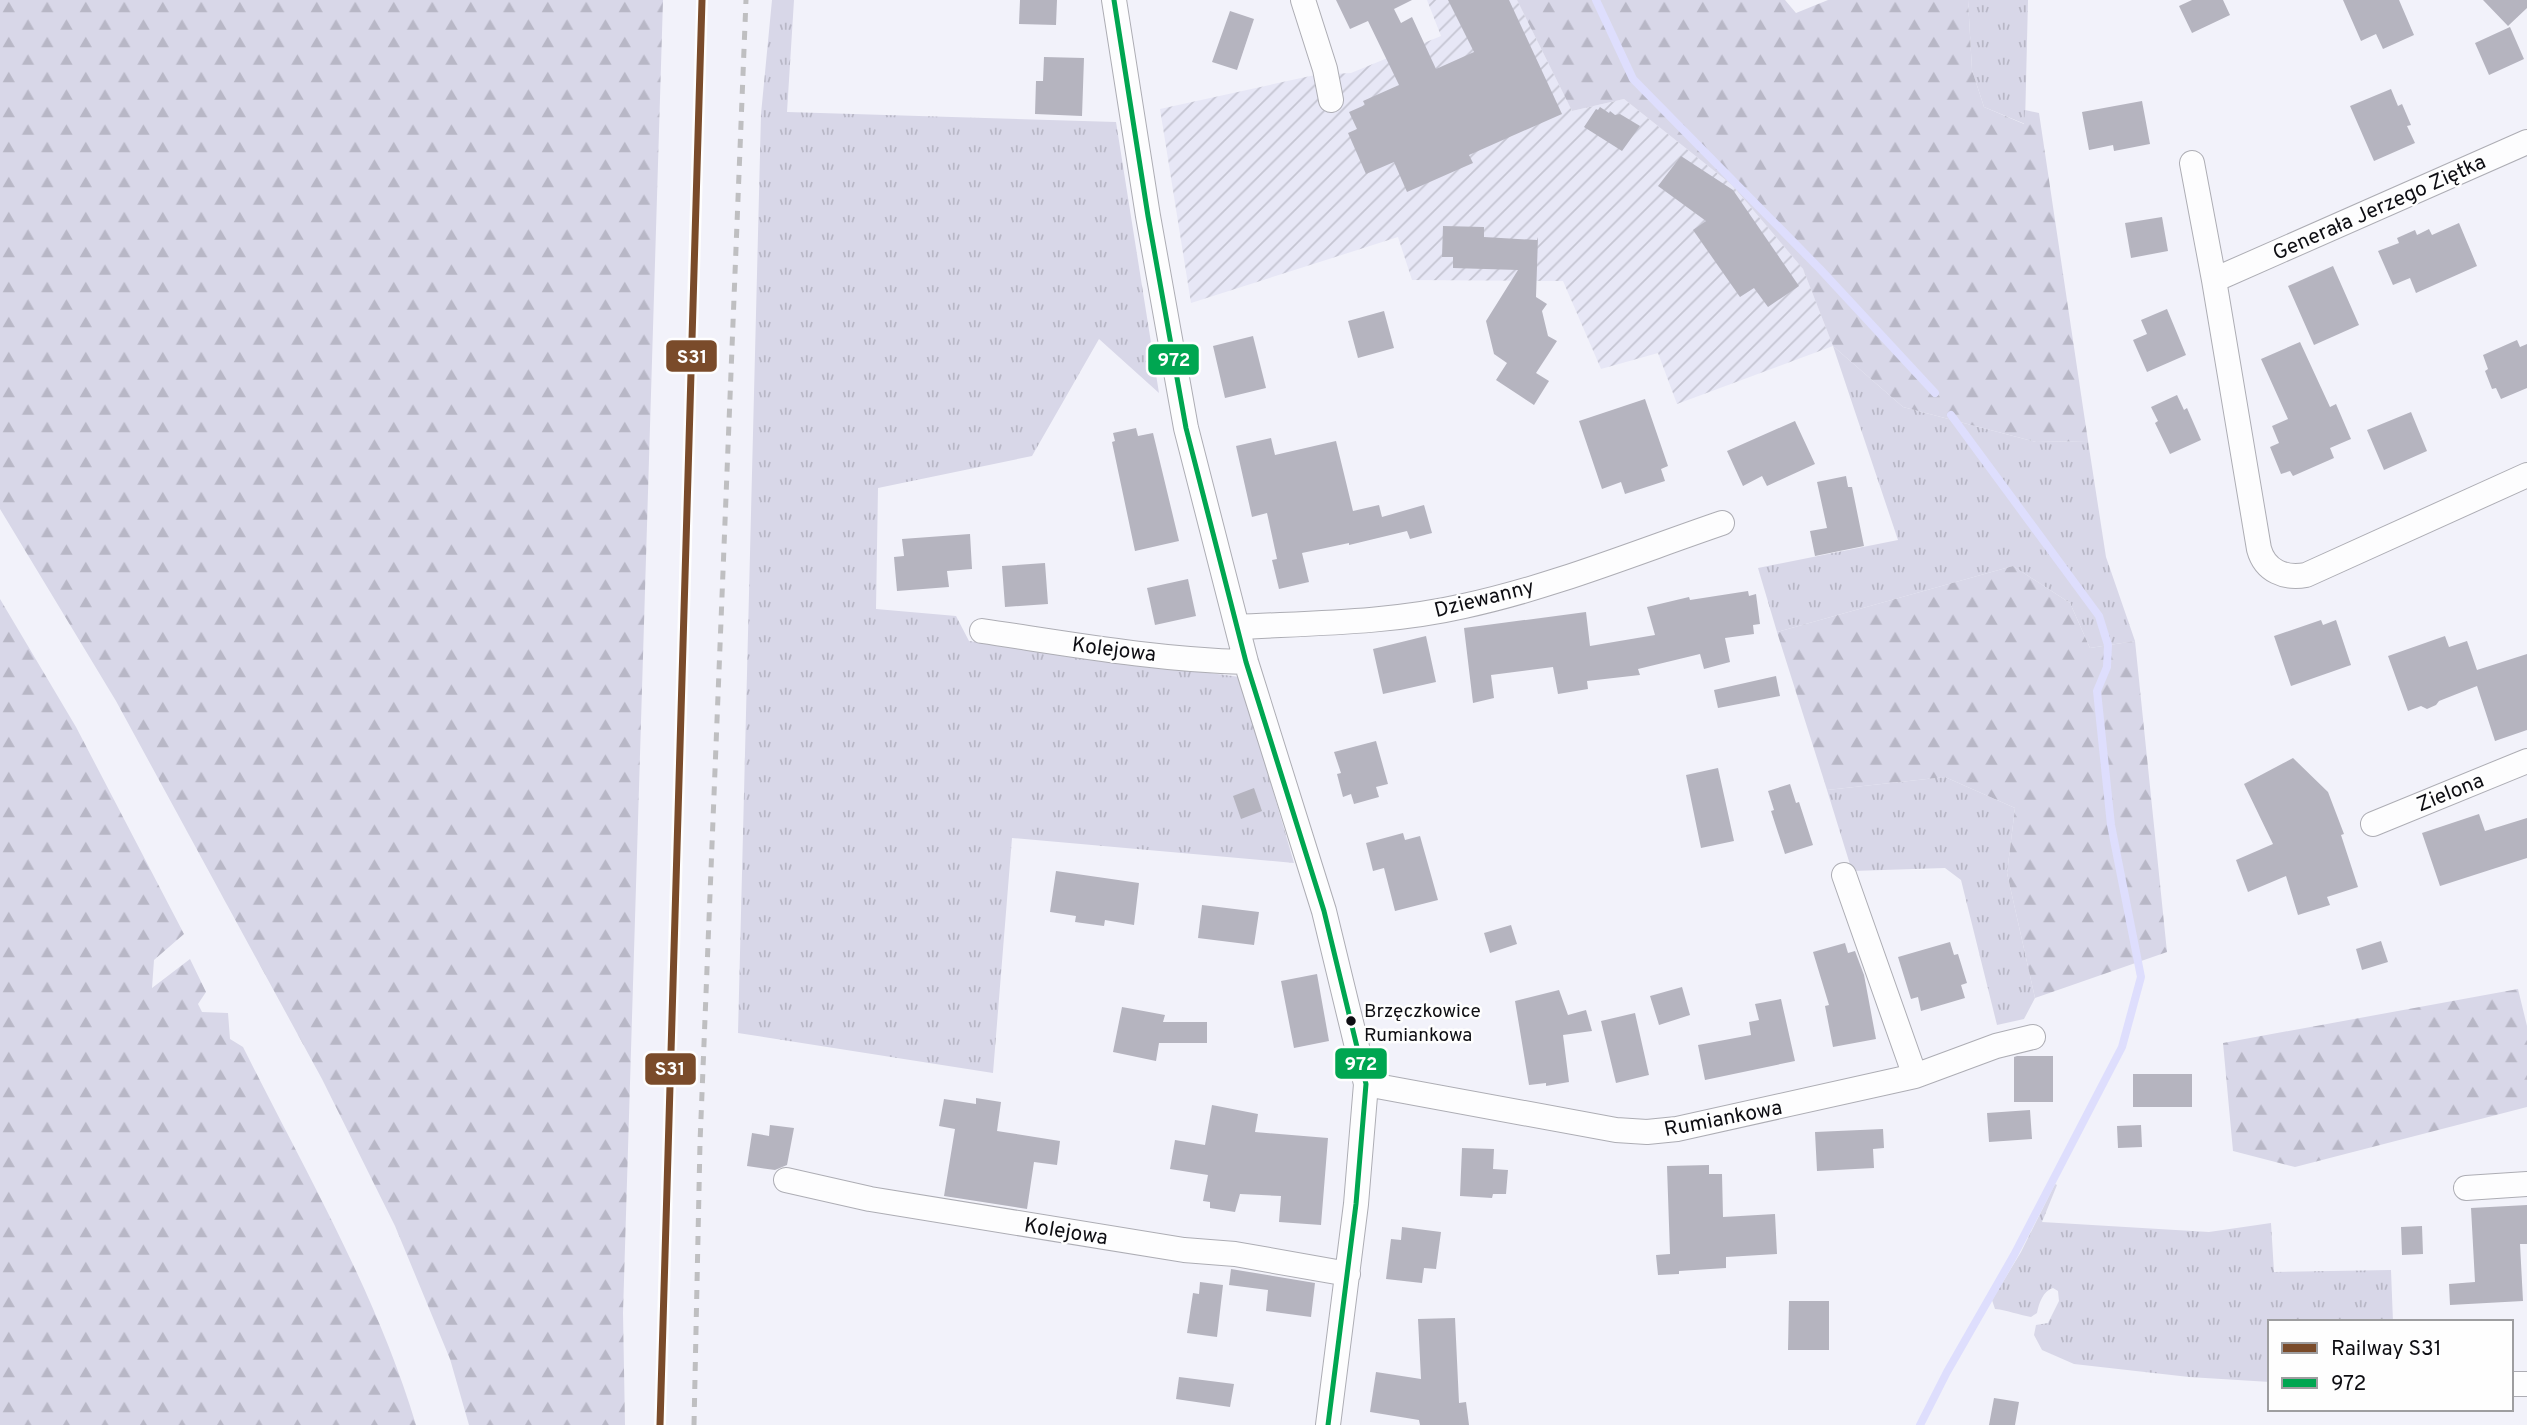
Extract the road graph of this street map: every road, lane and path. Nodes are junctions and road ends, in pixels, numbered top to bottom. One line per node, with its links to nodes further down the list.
1 (1114, 0): 9 (street)
2 (1303, 0): 3 (street)
3 (1331, 100)
4 (2527, 142): 6 (street, Generała Jerzego Ziętka)
5 (2192, 163): 6 (street)
6 (2223, 276): 7 (street)
7 (2527, 475)
8 (1722, 523): 9 (street, Dziewanny)
9 (1237, 628): 11 (street)
10 (982, 631): 11 (street, Kolejowa)
11 (1246, 662): 17 (street)
12 (2527, 761): 13 (street, Zielona)
13 (2373, 824)
14 (1844, 875): 16 (street)
15 (2033, 1037): 16 (street, Rumiankowa)
16 (1915, 1076): 17 (street, Rumiankowa)
17 (1366, 1084): 21 (street)
18 (786, 1180): 21 (street, Kolejowa)
19 (2527, 1184): 20 (street)
20 (2466, 1188)
21 (1348, 1274): 22 (street)
22 (1328, 1425)

